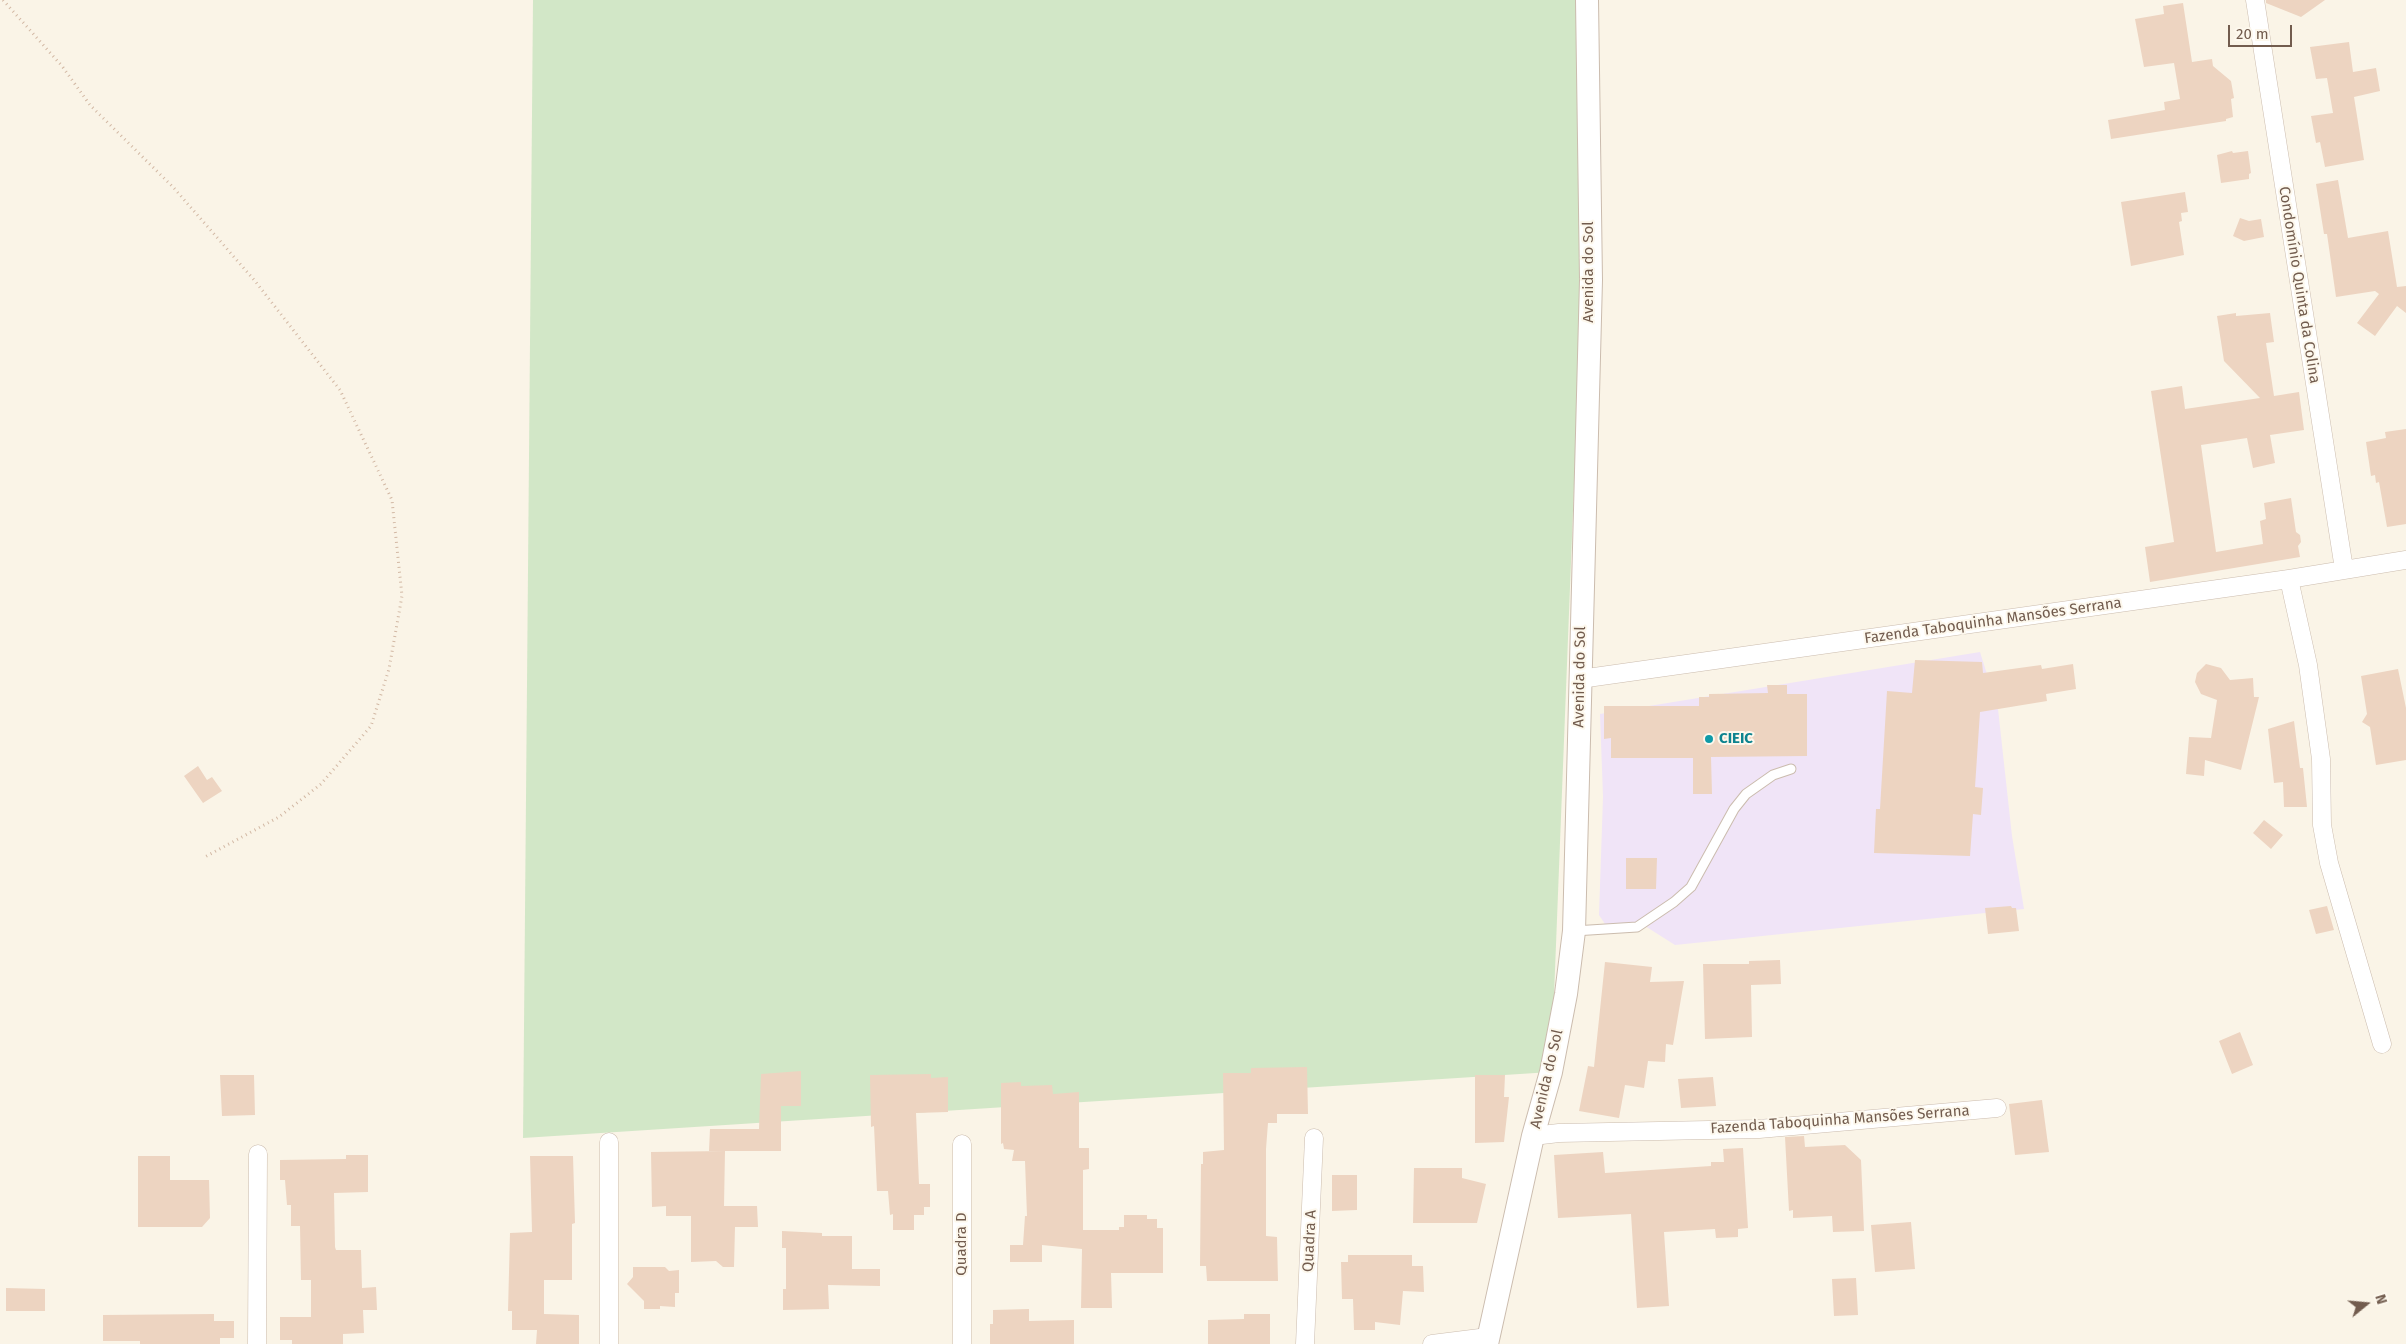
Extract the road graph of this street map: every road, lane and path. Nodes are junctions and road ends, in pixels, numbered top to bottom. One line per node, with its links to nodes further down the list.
1 (3, 0): 9 (path)
2 (1587, 0): 7 (street, Avenida do Sol)
3 (2255, 0): 5 (street, Condomínio Quinta da Colina)
4 (2406, 560): 5 (street, Fazenda Taboquinha Mansões Serrana)
5 (2344, 569): 6 (street, Fazenda Taboquinha Mansões Serrana)
6 (2289, 579): 7 (street, Fazenda Taboquinha Mansões Serrana); 11 (street)
7 (1580, 679): 10 (street, Avenida do Sol)
8 (1791, 769): 10 (lane)
9 (203, 858)
10 (1574, 931): 13 (street, Avenida do Sol)
11 (2382, 1044)
12 (1997, 1108): 13 (street, Fazenda Taboquinha Mansões Serrana)
13 (1533, 1136): 18 (street, Avenida do Sol)
14 (1314, 1138): 22 (street, Quadra A)
15 (609, 1142): 20 (street)
16 (962, 1144): 21 (street, Quadra D)
17 (258, 1154): 19 (street)
18 (1487, 1340): 23 (street)
19 (257, 1344)
20 (609, 1344)
21 (962, 1344)
22 (1305, 1344)
23 (1432, 1344)

